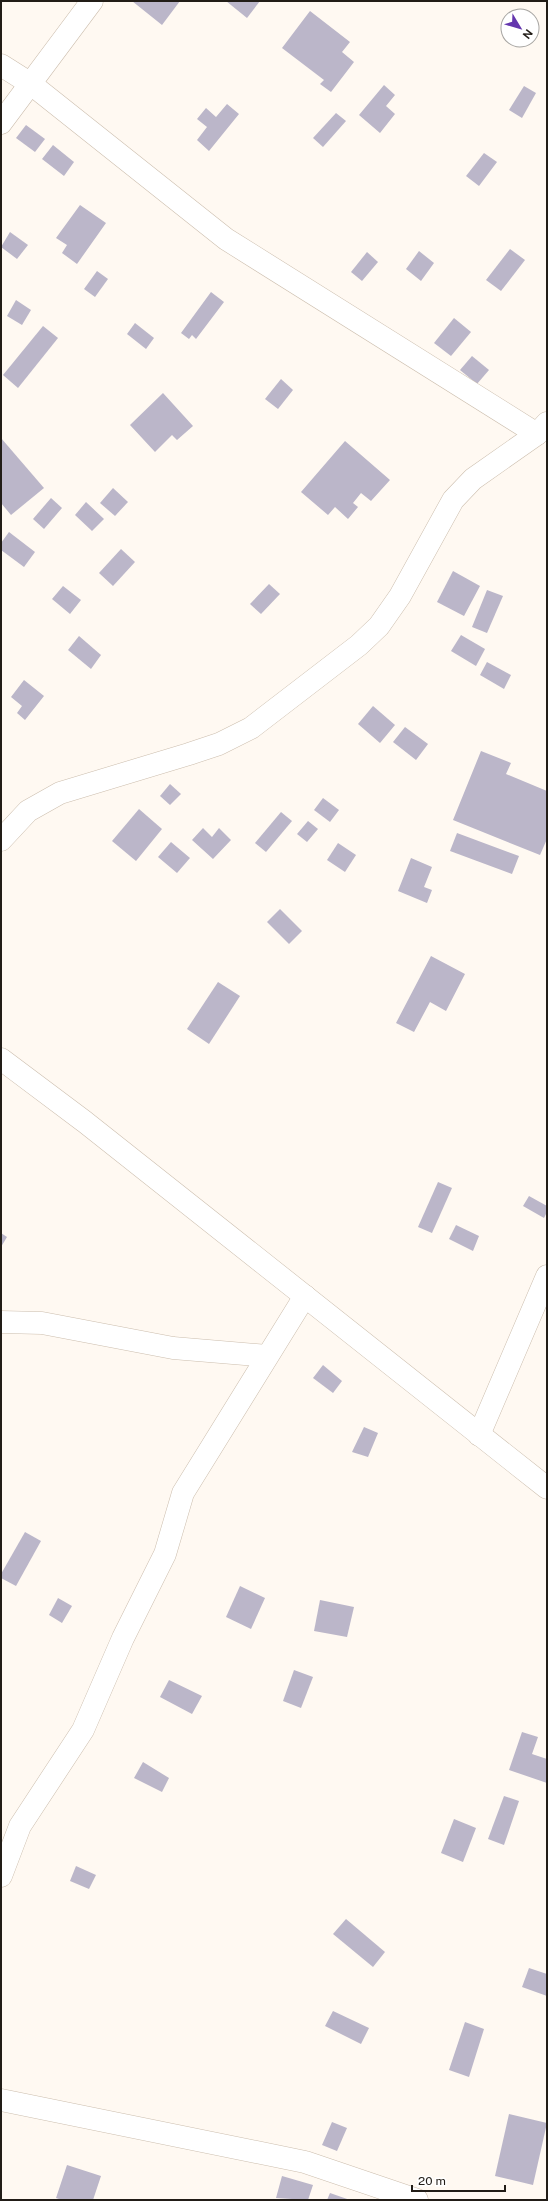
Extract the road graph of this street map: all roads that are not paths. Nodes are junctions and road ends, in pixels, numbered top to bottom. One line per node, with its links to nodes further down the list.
1 (92, 1): 3 (street)
2 (1, 65): 3 (street)
3 (30, 84): 4 (street); 5 (street)
4 (1, 123)
5 (542, 429): 6 (street)
6 (1, 840)
7 (1, 1059): 9 (street)
8 (547, 1276): 12 (street)
9 (305, 1296): 11 (street); 12 (street)
10 (1, 1322): 11 (street)
11 (267, 1356): 14 (street)
12 (479, 1435): 13 (street)
13 (547, 1488)
14 (1, 1876)
15 (1, 2100): 16 (street)
16 (417, 2200)

